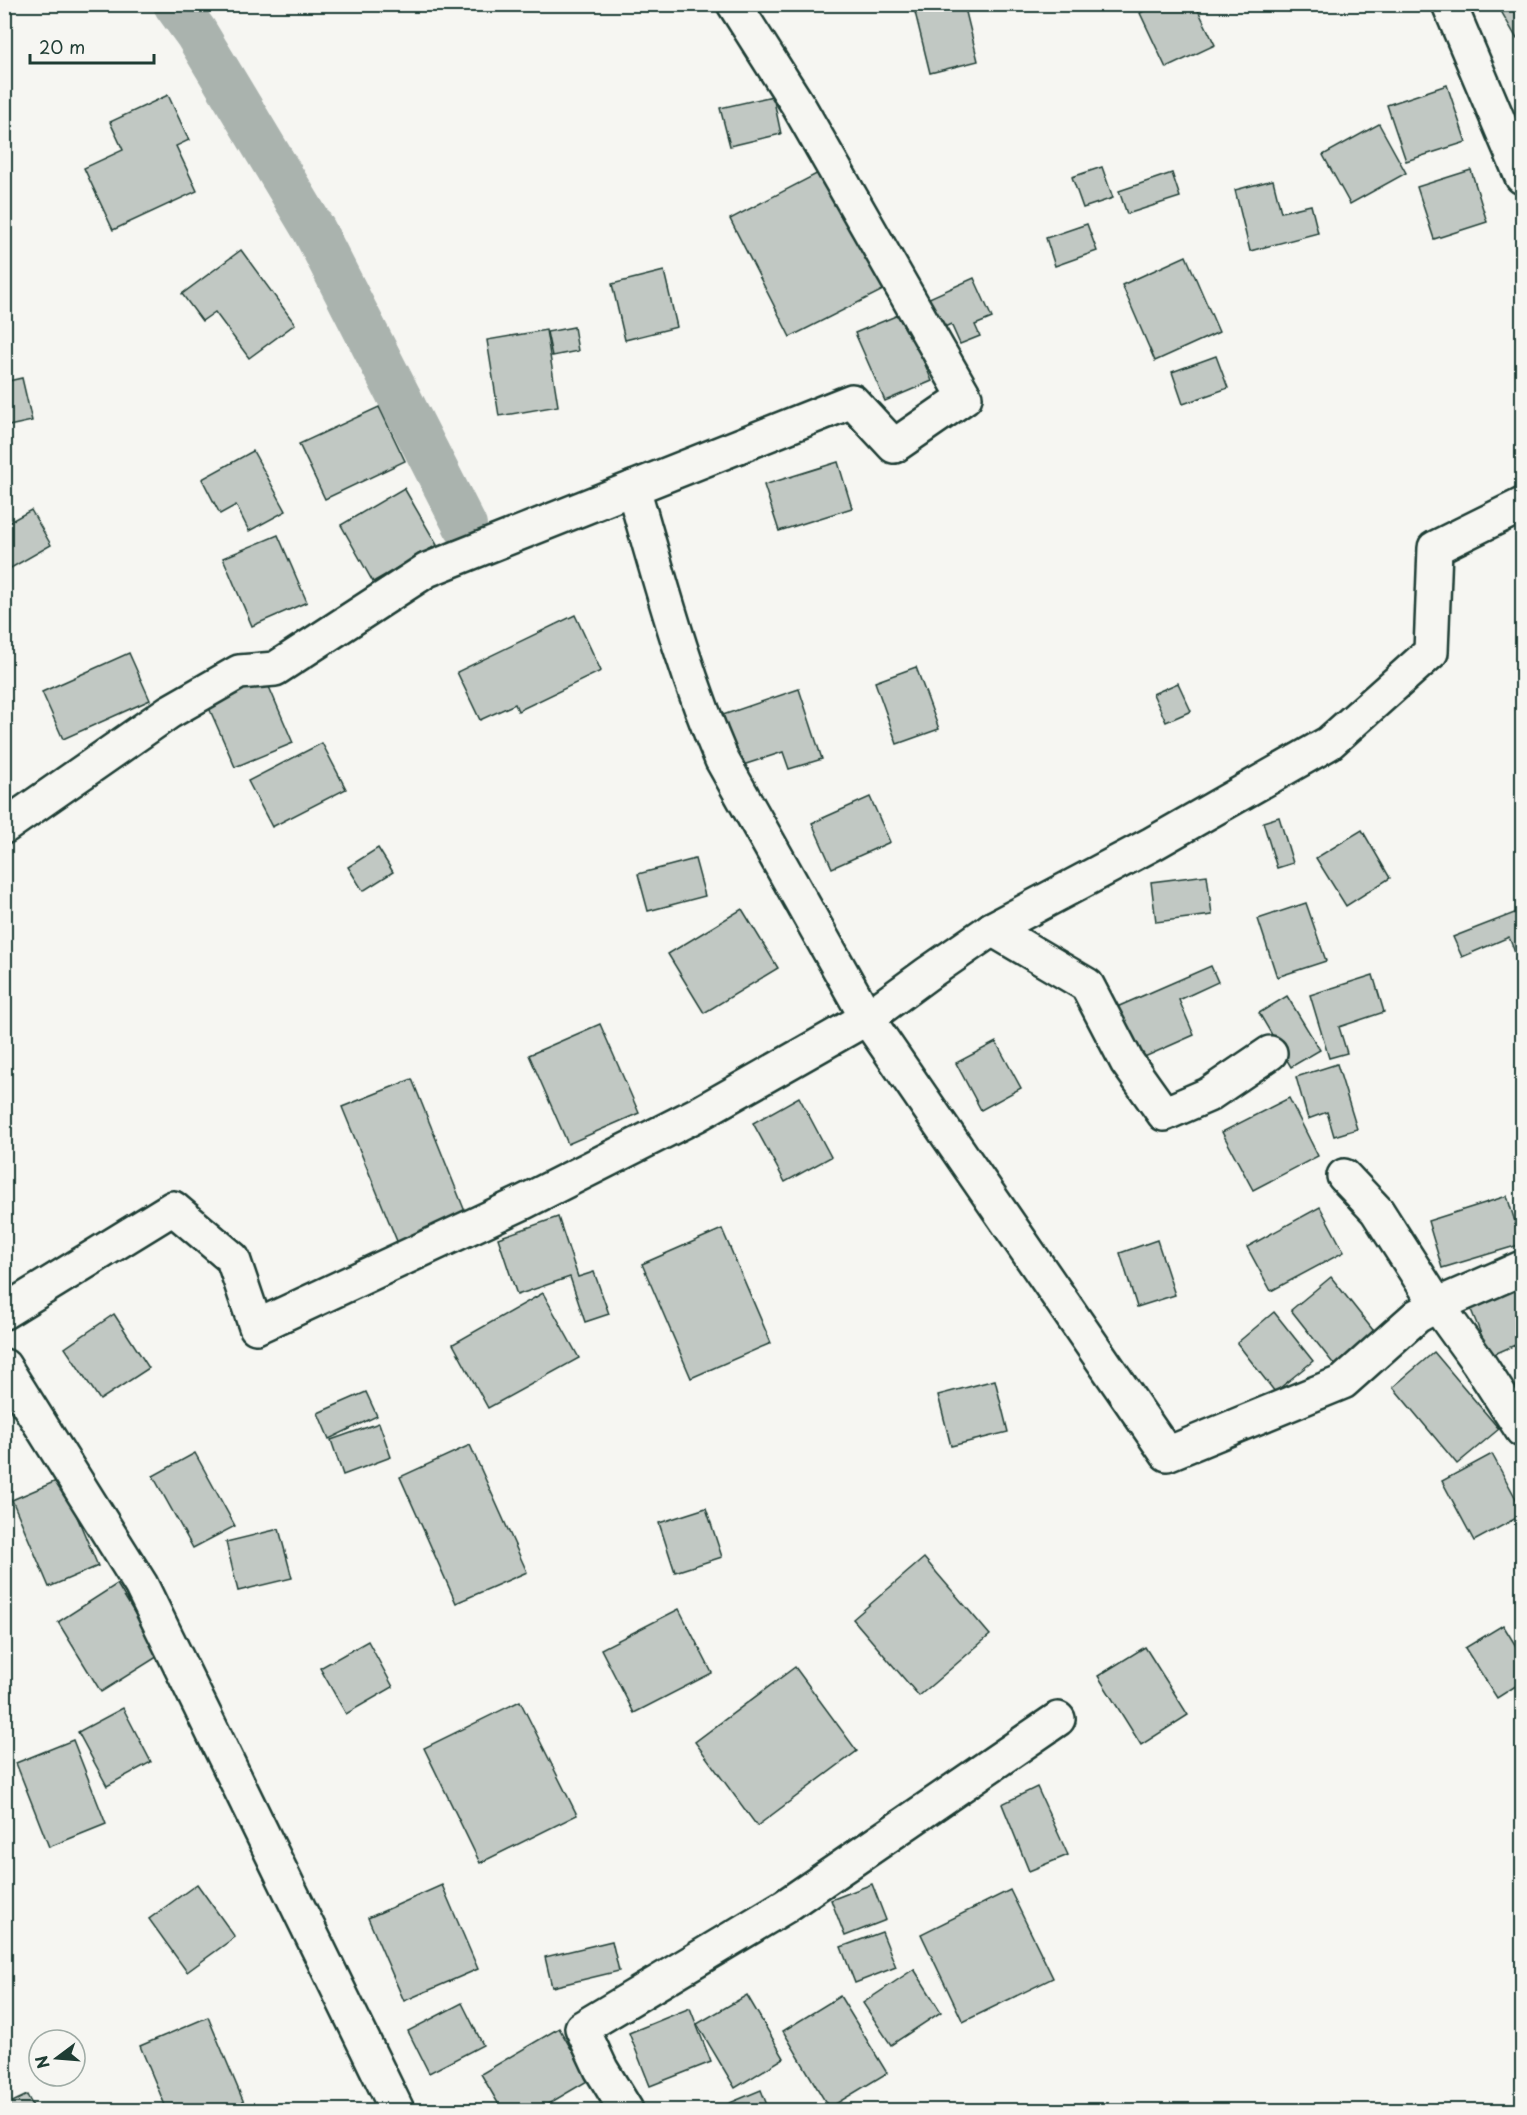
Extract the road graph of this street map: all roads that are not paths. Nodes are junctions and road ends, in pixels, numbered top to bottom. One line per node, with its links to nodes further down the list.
1 (734, 4): 4 (street)
2 (1449, 4): 3 (street)
3 (1522, 177)
4 (633, 488): 6 (street); 8 (street)
5 (1522, 505): 7 (street)
6 (4, 827)
7 (992, 929): 8 (street); 9 (street)
8 (867, 1018): 12 (street); 13 (street)
9 (1270, 1053)
10 (1344, 1176): 12 (street)
11 (1522, 1269): 12 (street)
12 (1437, 1305): 15 (street)
13 (4, 1312)
14 (4, 1366): 17 (street)
15 (1522, 1430)
16 (1058, 1719): 18 (street)
17 (397, 2110)
18 (626, 2110)

